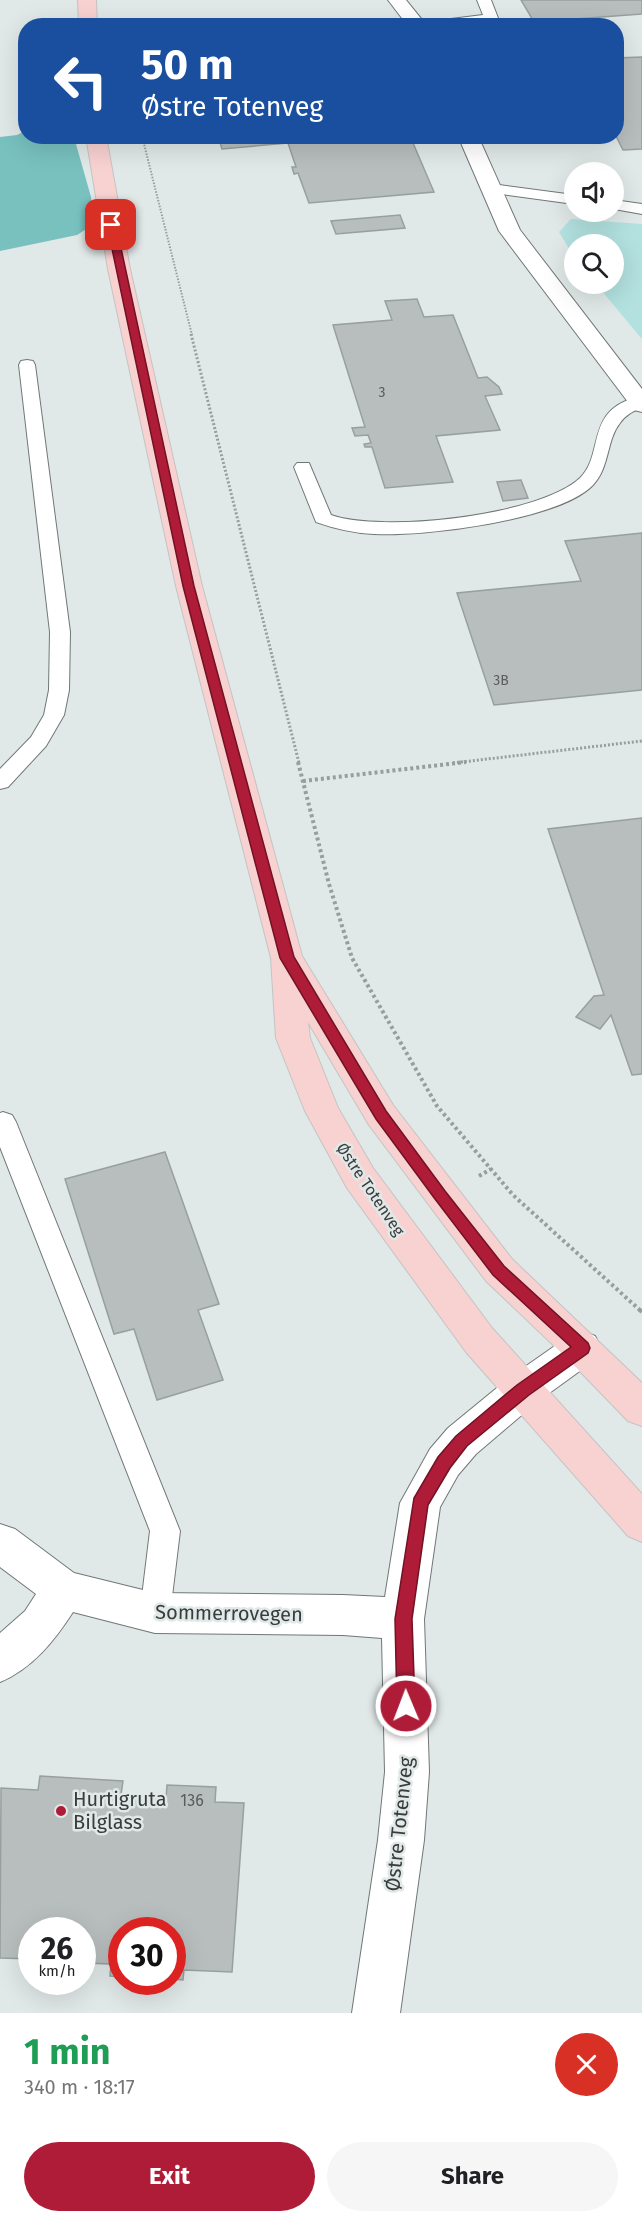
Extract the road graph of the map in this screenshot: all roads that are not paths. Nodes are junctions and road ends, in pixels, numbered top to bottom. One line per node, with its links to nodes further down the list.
1 (87, 0): 4 (main road)
2 (397, 0): 5 (street)
3 (484, 0): 6 (lane)
4 (88, 18)
5 (412, 18)
6 (491, 18)
7 (97, 144): 17 (main road, Østre Totenveg)
8 (472, 144): 9 (street)
9 (492, 189): 10 (lane); 14 (street)
10 (564, 199)
11 (624, 206): 12 (lane)
12 (642, 209)
13 (27, 365): 16 (lane)
14 (637, 394): 15 (lane)
15 (303, 467)
16 (0, 782)
17 (287, 958): 19 (main road, Østre Totenveg); 20 (main road, Østre Totenveg)
18 (3, 1122): 25 (lane)
19 (582, 1348): 20 (street, Østre Totenveg); 21 (main road, Østre Totenveg)
20 (523, 1390): 22 (main road); 26 (street, Østre Totenveg)
21 (632, 1398)
22 (642, 1523)
23 (0, 1543): 24 (street, Sommerrovegen)
24 (64, 1590): 25 (street, Sommerrovegen); 27 (street)
25 (154, 1613): 26 (street, Sommerrovegen)
26 (404, 1619): 28 (street, Østre Totenveg)
27 (0, 1661)
28 (376, 2013)

